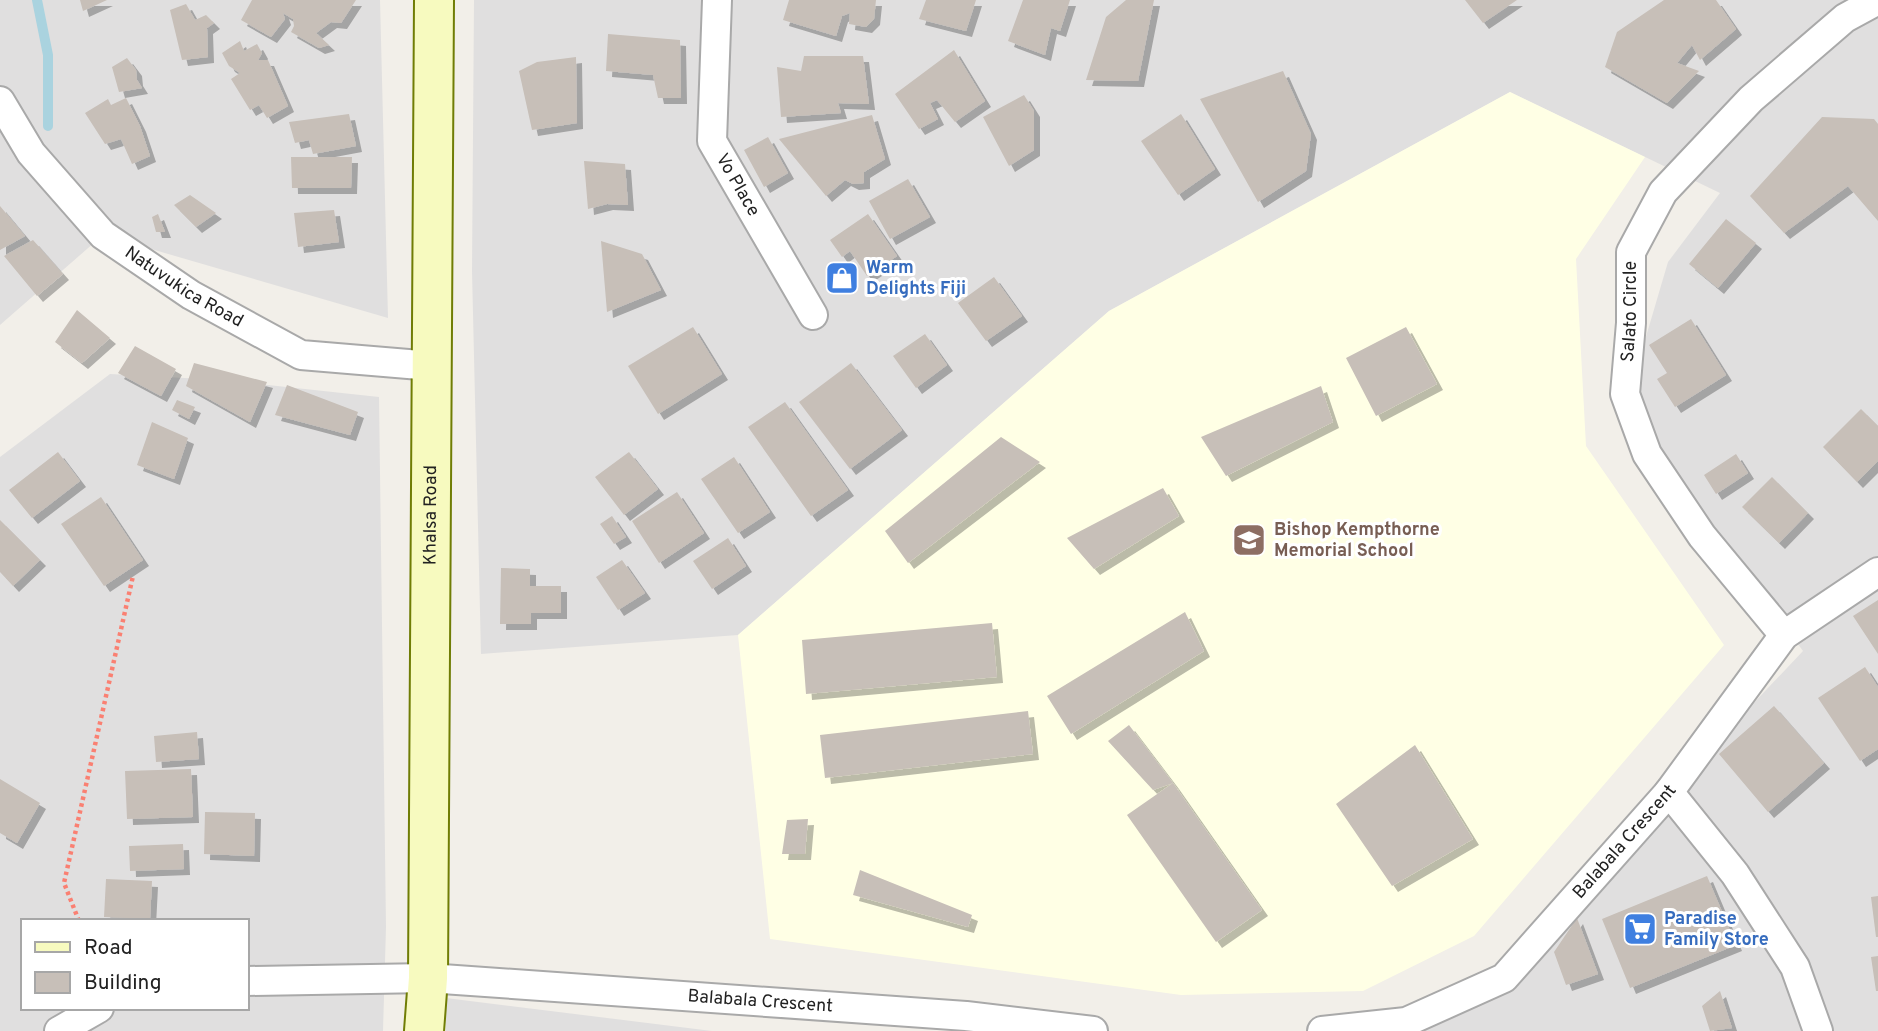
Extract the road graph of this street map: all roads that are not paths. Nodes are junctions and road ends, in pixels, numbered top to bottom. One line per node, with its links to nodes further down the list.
1 (434, 0): 6 (main road, Khalsa Road)
2 (717, 0): 5 (street, Vo Place)
3 (1878, 0): 8 (street, Salato Circle)
4 (0, 101): 6 (street, Natuvukica Road)
5 (813, 314)
6 (432, 366): 10 (main road, Khalsa Road)
7 (1878, 572): 8 (street, Balabala Crescent)
8 (1784, 635): 9 (street, Balabala Crescent)
9 (1669, 792): 16 (street, Balabala Crescent); 17 (street)
10 (428, 978): 11 (street, Balabala Crescent); 14 (main road, Khalsa Road); 15 (street, Balabala Crescent)
11 (248, 982)
12 (96, 1010): 13 (street)
13 (59, 1031)
14 (425, 1031)
15 (1093, 1031)
16 (1322, 1031)
17 (1818, 1031)

